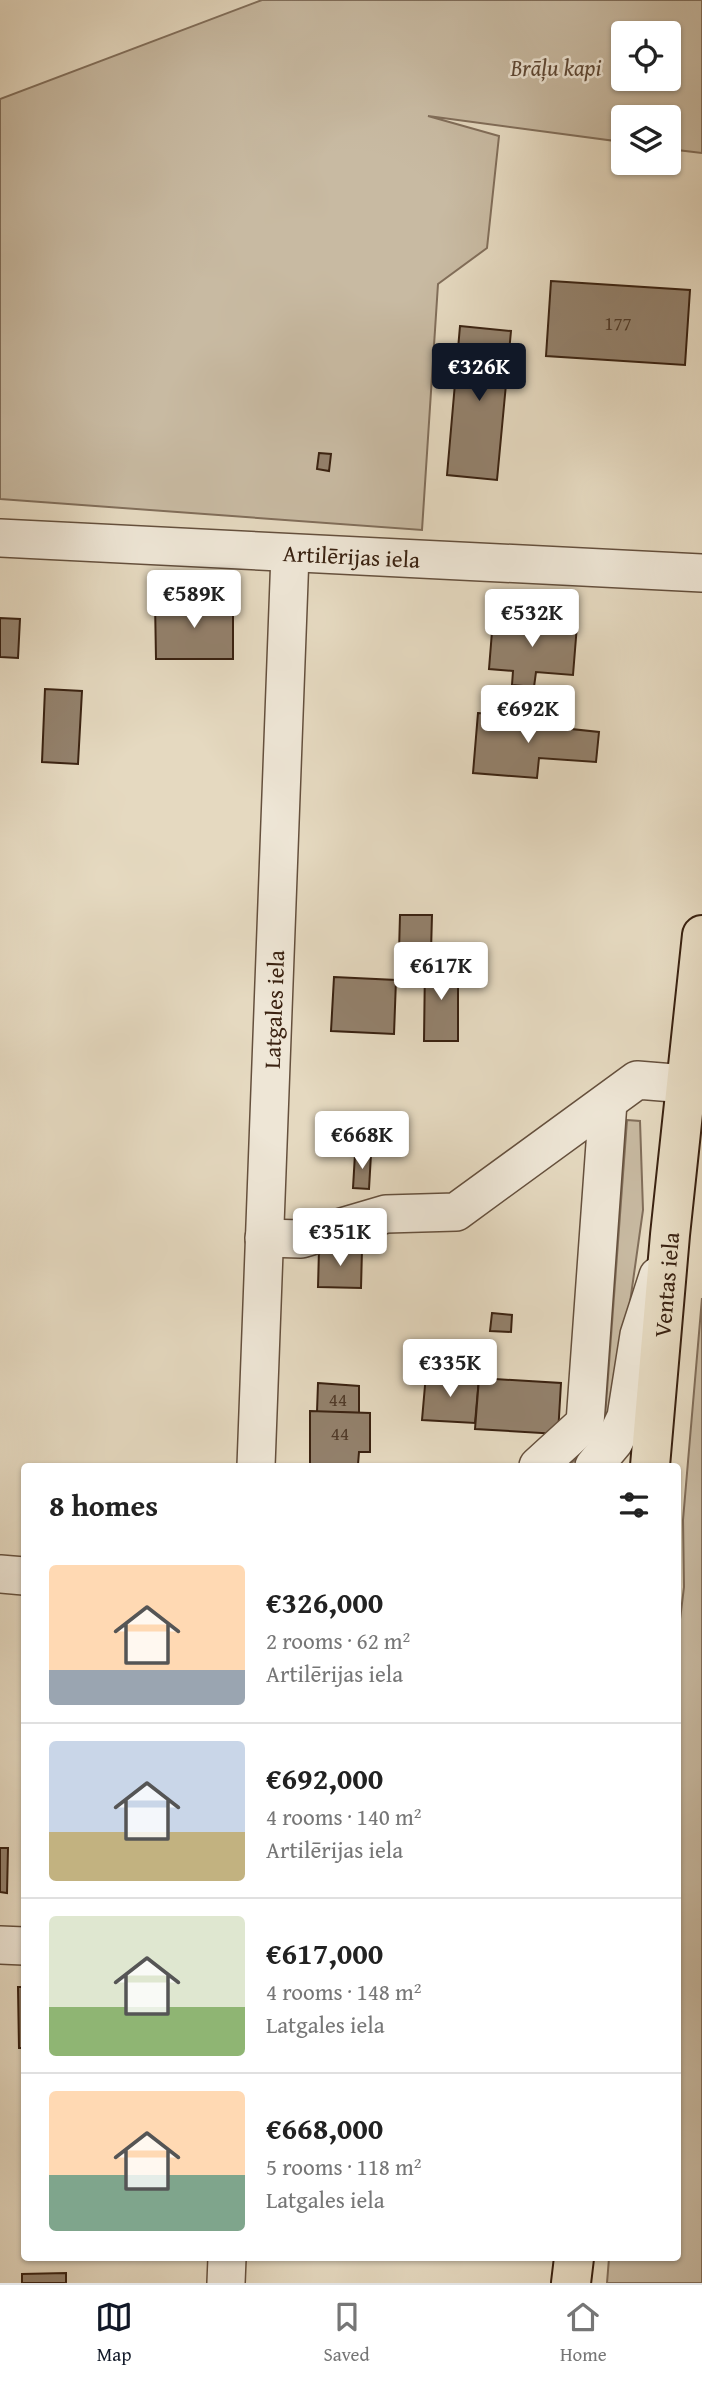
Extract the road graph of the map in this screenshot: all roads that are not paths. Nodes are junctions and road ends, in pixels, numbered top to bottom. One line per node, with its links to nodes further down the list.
1 (0, 538): 2 (street, Artilērijas iela)
2 (290, 554): 3 (street, Artilērijas iela); 8 (street, Latgales iela)
3 (702, 573)
4 (702, 935): 5 (highway, Ventas iela)
5 (686, 1084): 6 (street); 7 (highway, Ventas iela)
6 (608, 1102): 8 (street); 10 (street)
7 (670, 1234): 11 (street); 12 (highway, Ventas iela)
8 (264, 1238): 9 (street, Latgales iela)
9 (256, 1463)
10 (541, 1463)
11 (596, 1463)
12 (650, 1463)
13 (0, 1574): 14 (street)
14 (21, 1576)
15 (0, 1945): 16 (street)
16 (21, 1946)
17 (227, 2261): 19 (street)
18 (574, 2261): 20 (highway)
19 (226, 2283)
20 (571, 2283)

